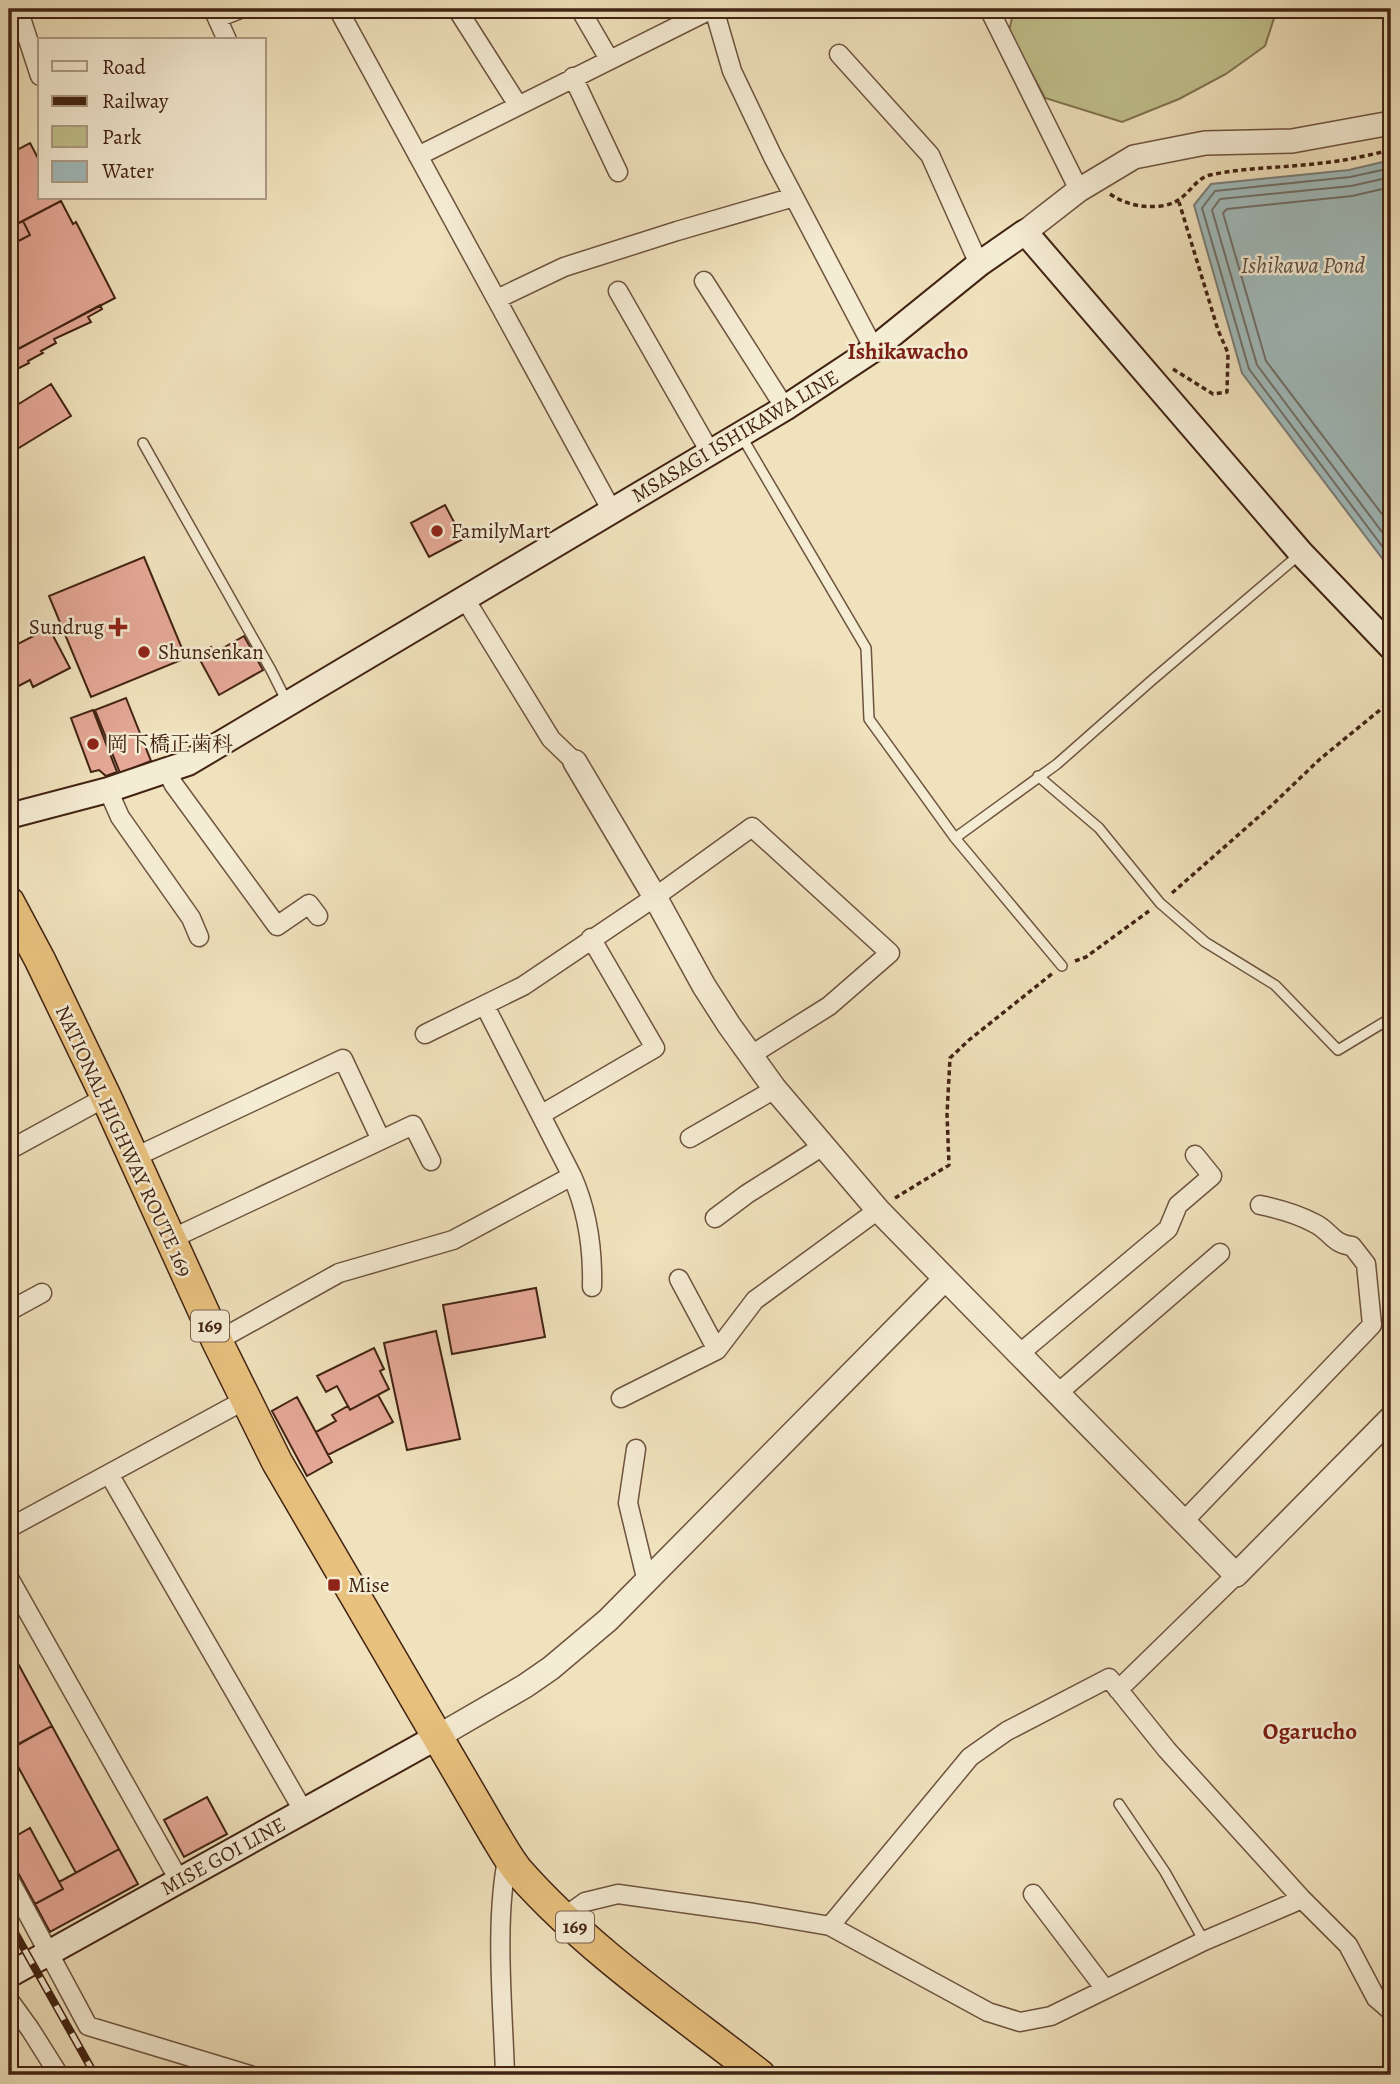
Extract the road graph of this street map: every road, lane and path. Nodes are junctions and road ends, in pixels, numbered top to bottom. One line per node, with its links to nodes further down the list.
1 (18, 9): 12 (street)
2 (240, 9): 8 (street)
3 (338, 9): 17 (street)
4 (457, 9): 14 (street)
5 (580, 9): 11 (street)
6 (713, 9): 11 (street); 20 (street)
7 (989, 9): 19 (street)
8 (215, 13): 9 (street)
9 (226, 38)
10 (839, 54): 23 (street)
11 (609, 59): 13 (street)
12 (38, 70)
13 (573, 77): 14 (street); 18 (street)
14 (518, 105): 17 (street)
15 (1391, 123): 19 (street)
16 (1391, 150): 21 (path)
17 (418, 156): 26 (street)
18 (618, 172)
19 (1088, 185): 21 (path); 22 (street)
20 (794, 197): 26 (street); 27 (street)
21 (1179, 202): 28 (path)
22 (1025, 232): 23 (main road, MSASAGI ISHIKAWA LINE); 28 (main road)
23 (979, 264): 27 (main road, MSASAGI ISHIKAWA LINE)
24 (704, 281): 29 (street)
25 (618, 291): 32 (street)
26 (497, 299): 33 (street)
27 (874, 349): 29 (main road, MSASAGI ISHIKAWA LINE)
28 (1146, 373): 34 (main road)
29 (785, 408): 30 (main road, MSASAGI ISHIKAWA LINE)
30 (741, 436): 32 (main road, MSASAGI ISHIKAWA LINE); 44 (lane)
31 (143, 443): 38 (lane)
32 (710, 452): 33 (main road, MSASAGI ISHIKAWA LINE)
33 (612, 511): 35 (main road, MSASAGI ISHIKAWA LINE)
34 (1301, 553): 36 (main road); 41 (lane)
35 (465, 599): 38 (main road, MSASAGI ISHIKAWA LINE); 39 (street)
36 (1391, 647)
37 (1391, 701): 47 (path)
38 (287, 704): 40 (main road, MSASAGI ISHIKAWA LINE)
39 (575, 762): 45 (street)
40 (166, 770): 42 (main road, MSASAGI ISHIKAWA LINE); 48 (street)
41 (1038, 776): 44 (lane); 47 (lane)
42 (108, 790): 43 (main road, MSASAGI ISHIKAWA LINE); 49 (street)
43 (9, 816)
44 (956, 838): 51 (lane)
45 (655, 897): 50 (street); 55 (street); 55 (street)
46 (9, 902): 57 (highway, NATIONAL HIGHWAY ROUTE 169 / 169)
47 (1160, 903): 51 (path); 53 (lane)
48 (318, 916)
49 (199, 937)
50 (591, 938): 52 (street); 58 (street)
51 (1062, 966): 68 (path)
52 (485, 1006): 54 (street); 58 (street)
53 (1391, 1018)
54 (425, 1034)
55 (751, 1055): 56 (street)
56 (775, 1089): 59 (street); 61 (street)
57 (106, 1097): 62 (street); 64 (highway, NATIONAL HIGHWAY ROUTE 169 / 169)
58 (542, 1114): 66 (street)
59 (690, 1138)
60 (381, 1139): 64 (street); 65 (street); 70 (street)
61 (823, 1146): 68 (street); 69 (street)
62 (9, 1150)
63 (1195, 1155): 79 (street)
64 (133, 1158): 70 (highway, NATIONAL HIGHWAY ROUTE 169 / 169)
65 (431, 1161)
66 (572, 1176): 74 (street); 77 (street)
67 (1260, 1205): 86 (street)
68 (878, 1210): 73 (street); 78 (street)
69 (715, 1218)
70 (169, 1240): 77 (highway, NATIONAL HIGHWAY ROUTE 169 / 169)
71 (1220, 1252): 80 (street)
72 (679, 1279): 78 (street)
73 (945, 1279): 79 (street); 90 (street)
74 (592, 1287)
75 (42, 1293): 76 (street)
76 (9, 1311)
77 (217, 1340): 82 (highway, NATIONAL HIGHWAY ROUTE 169 / 169)
78 (717, 1350): 81 (street)
79 (1019, 1354): 80 (street)
80 (1058, 1393): 86 (street)
81 (621, 1398)
82 (245, 1400): 85 (street); 92 (highway, NATIONAL HIGHWAY ROUTE 169 / 169)
83 (1391, 1418): 88 (street)
84 (636, 1449): 90 (street)
85 (109, 1474): 87 (street); 94 (street)
86 (1184, 1521): 88 (street)
87 (9, 1528)
88 (1236, 1575): 91 (street)
89 (9, 1578): 97 (street)
90 (647, 1581): 92 (street)
91 (1118, 1690): 99 (street); 101 (street)
92 (437, 1737): 94 (main road, MISE GOI LINE); 95 (highway, NATIONAL HIGHWAY ROUTE 169 / 169)
93 (1119, 1804): 102 (lane)
94 (304, 1812): 97 (main road, MISE GOI LINE)
95 (508, 1855): 100 (highway, NATIONAL HIGHWAY ROUTE 169 / 169); 110 (street)
96 (9, 1879): 103 (street)
97 (179, 1880): 103 (main road, MISE GOI LINE)
98 (1033, 1894): 105 (street)
99 (1302, 1899): 102 (street); 107 (street)
100 (564, 1917): 101 (street); 111 (highway, NATIONAL HIGHWAY ROUTE 169 / 169)
101 (830, 1926): 105 (street)
102 (1204, 1941): 105 (street)
103 (49, 1953): 104 (main road, MISE GOI LINE); 109 (street)
104 (11, 1969)
105 (1105, 1989)
106 (9, 2000): 108 (street)
107 (1391, 2011)
108 (59, 2075)
109 (250, 2075)
110 (505, 2075)
111 (760, 2075)

